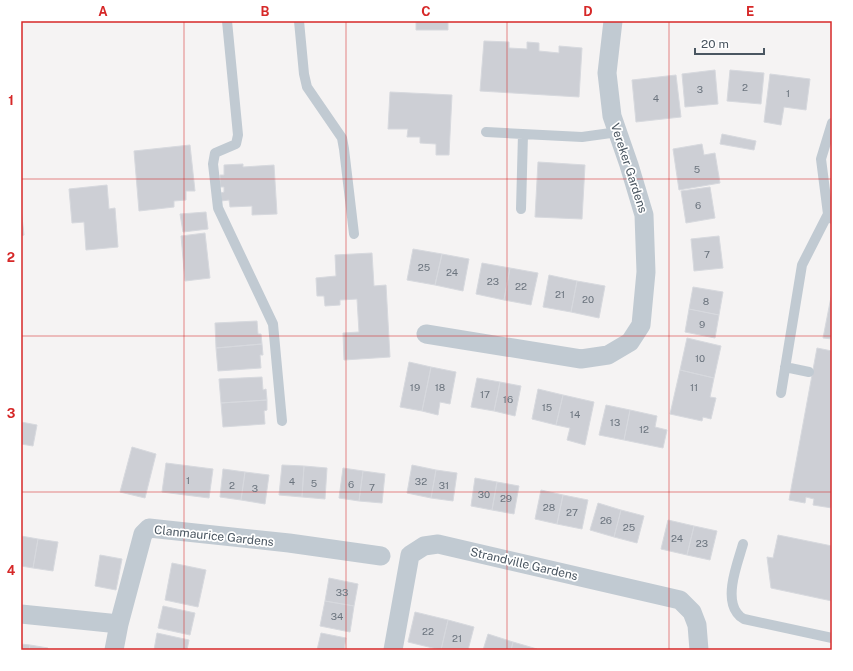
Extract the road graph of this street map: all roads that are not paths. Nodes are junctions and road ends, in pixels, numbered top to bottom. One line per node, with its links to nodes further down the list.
1 (227, 21): 15 (lane)
2 (299, 21): 10 (lane)
3 (613, 21): 6 (street, Vereker Gardens)
4 (832, 123): 9 (lane)
5 (486, 132): 7 (lane)
6 (618, 132): 7 (lane); 11 (street, Vereker Gardens)
7 (524, 134): 8 (lane)
8 (522, 209)
9 (830, 216): 12 (lane)
10 (354, 234)
11 (426, 334)
12 (785, 367): 13 (lane); 14 (lane)
13 (809, 372)
14 (781, 393)
15 (282, 421)
16 (743, 544): 20 (lane)
17 (381, 556): 19 (street, Clanmaurice Gardens)
18 (21, 614): 19 (street)
19 (119, 624): 21 (street, Clanmaurice Gardens)
20 (832, 638)
21 (114, 650)
22 (393, 650): 23 (street, Strandville Gardens)
23 (699, 650)

